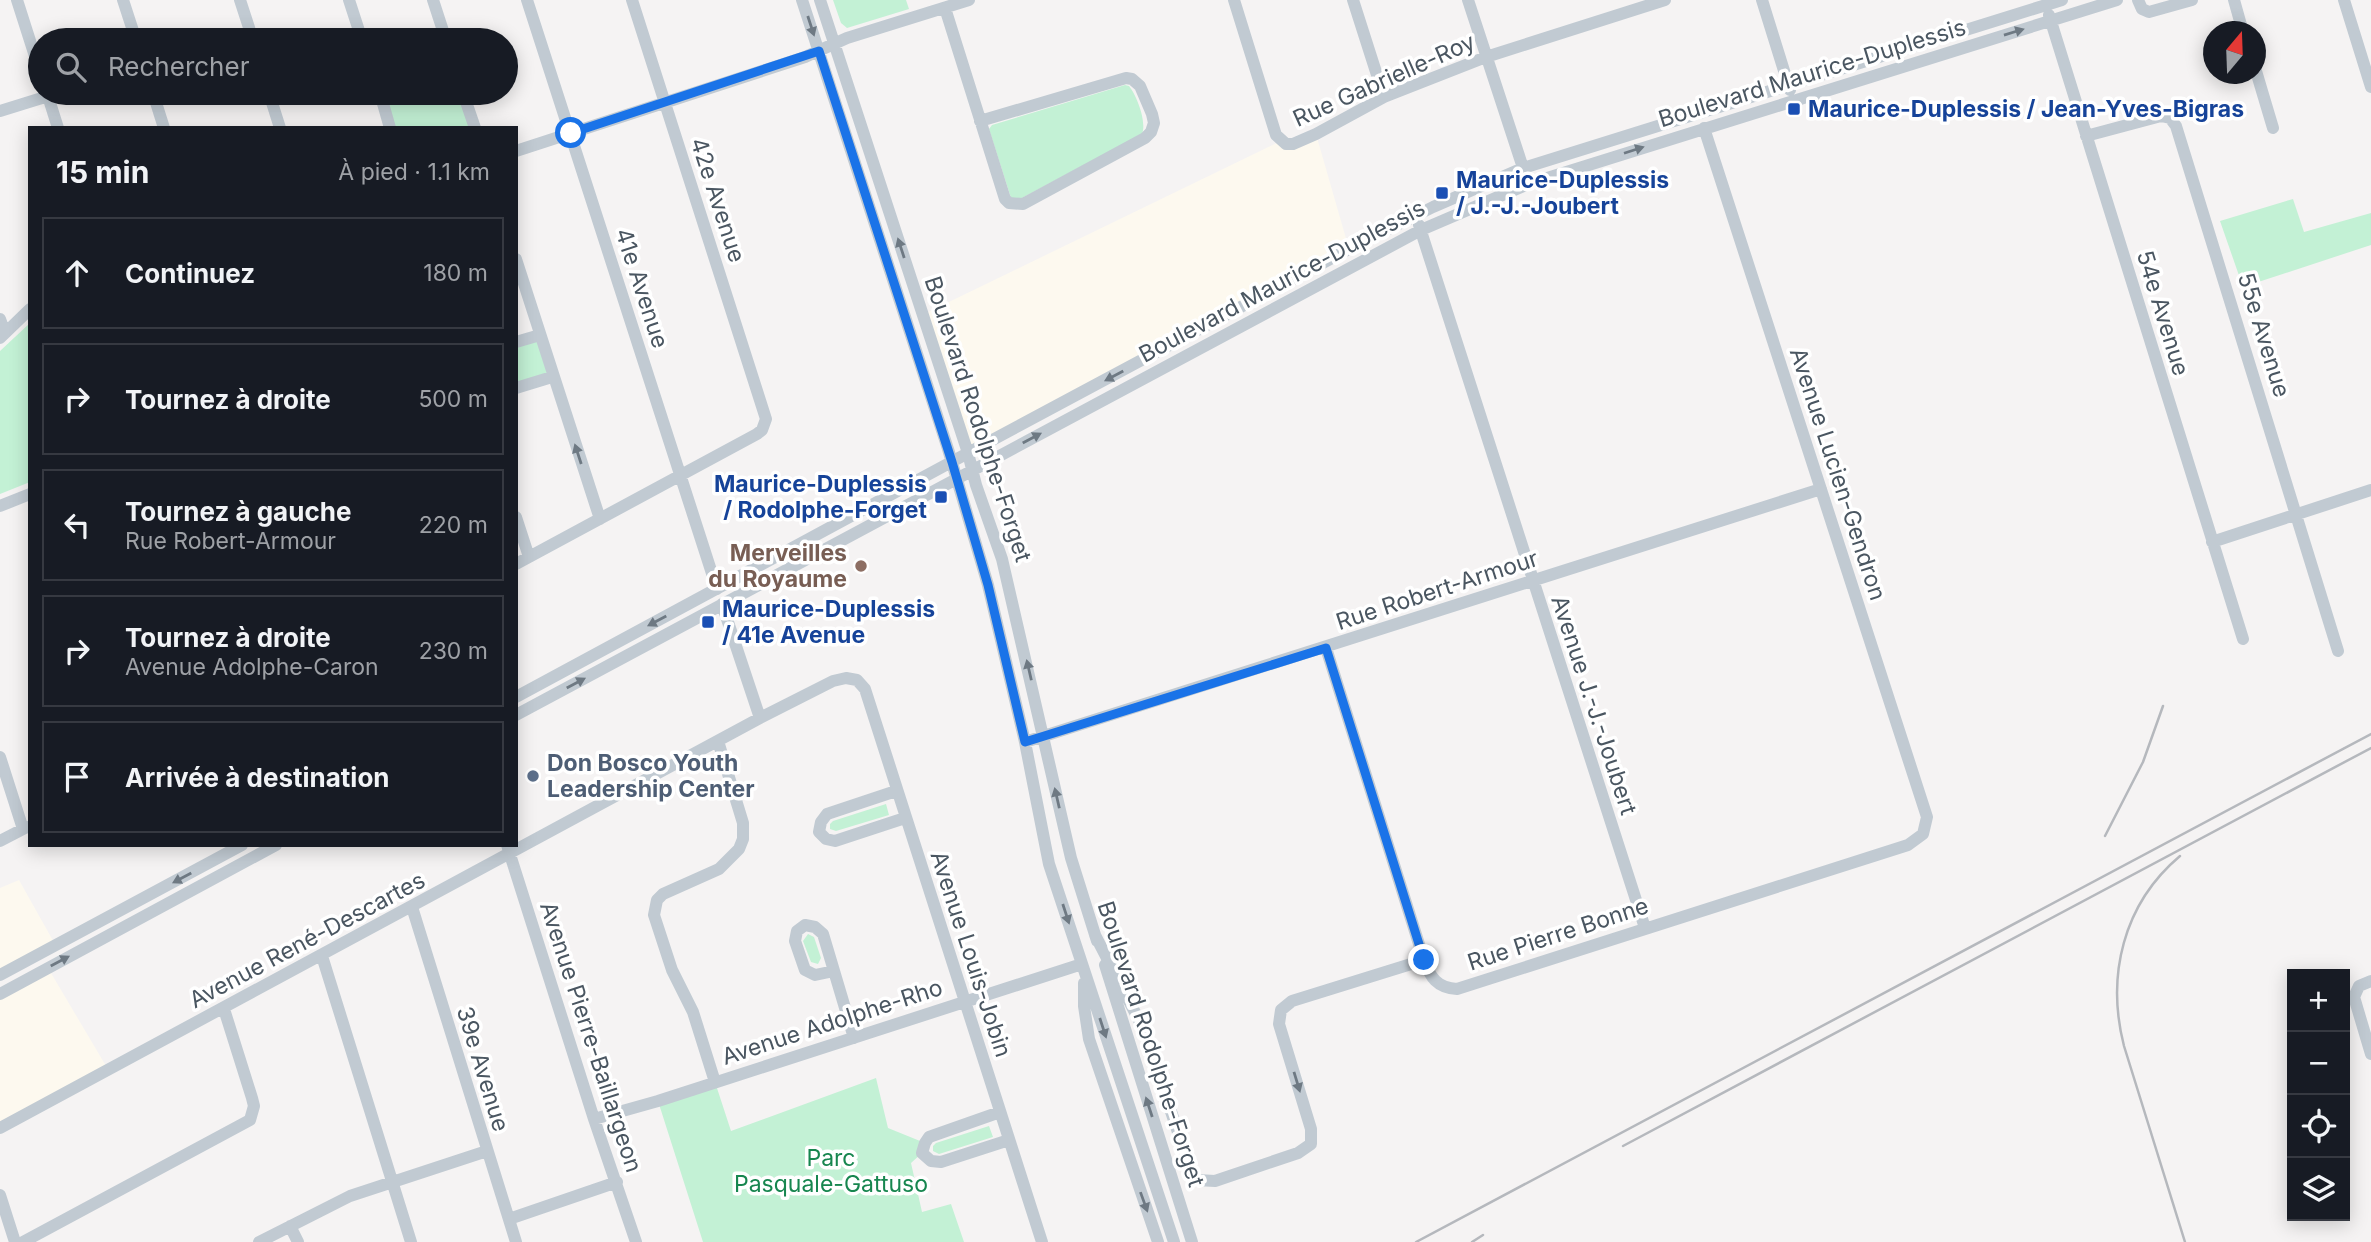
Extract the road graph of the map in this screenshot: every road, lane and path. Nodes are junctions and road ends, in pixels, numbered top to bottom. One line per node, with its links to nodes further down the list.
1 (17, 0): 30 (street)
2 (123, 0): 26 (street)
3 (240, 0): 27 (street)
4 (349, 0): 28 (street)
5 (433, 0): 29 (street)
6 (527, 0): 55 (street, 41e Avenue)
7 (632, 0): 40 (street, 42e Avenue)
8 (802, 0): 32 (street, Boulevard Rodolphe-Forget, one-way to 32)
9 (820, 0): 31 (street, Boulevard Rodolphe-Forget)
10 (969, 0): 23 (street)
11 (1234, 0): 37 (street, Rue Gabrielle-Roy)
12 (1353, 0): 37 (street)
13 (1468, 0): 33 (street)
14 (1665, 0): 33 (street, Rue Gabrielle-Roy)
15 (1762, 0): 35 (street)
16 (2062, 0): 22 (street, Boulevard Maurice-Duplessis)
17 (2118, 0): 24 (street, Boulevard Maurice-Duplessis)
18 (2137, 0): 19 (street)
19 (2193, 0)
20 (2234, 0): 25 (street)
21 (2344, 0): 36 (street)
22 (2045, 2): 24 (street, 54e Avenue); 35 (street, Boulevard Maurice-Duplessis)
23 (945, 8): 31 (street); 47 (street)
24 (2050, 20): 38 (street, Boulevard Maurice-Duplessis, one-way to 24); 56 (street, 54e Avenue)
25 (2240, 21)
26 (132, 28)
27 (249, 28)
28 (358, 28)
29 (442, 28)
30 (28, 34)
31 (835, 44): 32 (street); 70 (street, Boulevard Rodolphe-Forget, one-way to 31)
32 (819, 51): 40 (street); 71 (street, Boulevard Rodolphe-Forget)
33 (1486, 57): 37 (street, Rue Gabrielle-Roy); 58 (street)
34 (2260, 84): 54 (street)
35 (1788, 85): 38 (street); 58 (street, Boulevard Maurice-Duplessis)
36 (2371, 87)
37 (1384, 97)
38 (1794, 100): 53 (street, Boulevard Maurice-Duplessis)
39 (28, 102): 46 (street)
40 (665, 102): 55 (street); 73 (street, 42e Avenue)
41 (53, 105): 48 (street)
42 (157, 105): 49 (street)
43 (273, 105): 50 (street)
44 (383, 105): 51 (street)
45 (467, 105): 52 (street)
46 (0, 111)
47 (979, 121): 47 (street)
48 (58, 126)
49 (163, 126)
50 (279, 126)
51 (389, 126)
52 (474, 126)
53 (1704, 128): 59 (street, Boulevard Maurice-Duplessis, one-way to 53); 75 (street, Avenue Lucien-Gendron)
54 (2273, 128)
55 (571, 133): 57 (street); 73 (street, 41e Avenue)
56 (2087, 136): 79 (street, 55e Avenue); 82 (street, 54e Avenue)
57 (518, 149)
58 (1523, 168): 59 (street); 60 (street, Boulevard Maurice-Duplessis)
59 (1528, 184): 61 (street, Boulevard Maurice-Duplessis)
60 (1415, 215): 61 (street, Avenue J.-J.-Joubert); 70 (street, Boulevard Maurice-Duplessis, one-way to 70)
61 (1420, 230): 72 (street, Boulevard Maurice-Duplessis, one-way to 61); 85 (street, Avenue J.-J.-Joubert)
62 (518, 265): 66 (street)
63 (28, 311): 65 (street)
64 (0, 319): 65 (street)
65 (3, 335)
66 (540, 335): 67 (street); 68 (street)
67 (518, 341)
68 (552, 377): 69 (street); 80 (street, one-way to 68)
69 (518, 387)
70 (968, 453): 71 (street, Boulevard Maurice-Duplessis); 72 (street, Boulevard Rodolphe-Forget)
71 (952, 462): 74 (street, Boulevard Rodolphe-Forget); 86 (street, Boulevard Maurice-Duplessis)
72 (972, 470): 74 (street, Boulevard Maurice-Duplessis); 95 (street, Boulevard Rodolphe-Forget, one-way to 72)
73 (680, 476): 80 (street); 86 (street, 41e Avenue)
74 (956, 480): 87 (street, Boulevard Maurice-Duplessis); 97 (street, Boulevard Rodolphe-Forget)
75 (1821, 489): 85 (street, Rue Robert-Armour); 102 (street, Avenue Lucien-Gendron)
76 (2371, 490): 79 (street)
77 (28, 495): 78 (street)
78 (0, 506)
79 (2297, 514): 82 (street); 90 (street, 55e Avenue)
80 (600, 519): 83 (street)
81 (518, 523): 83 (street)
82 (2212, 542): 88 (street, 54e Avenue)
83 (529, 556): 84 (street)
84 (518, 563)
85 (1533, 582): 89 (street, Rue Robert-Armour); 111 (street, Avenue J.-J.-Joubert)
86 (717, 589): 92 (street, Boulevard Maurice-Duplessis, one-way to 92)
87 (722, 604): 93 (street, Boulevard Maurice-Duplessis, one-way to 87); 94 (street)
88 (2243, 639)
89 (1326, 648): 95 (street, Rue Robert-Armour); 114 (street, Rue Pierre Bonne)
90 (2338, 651)
91 (857, 680): 94 (street, Avenue René-Descartes); 99 (street, Avenue Louis-Jobin)
92 (518, 696)
93 (518, 714)
94 (760, 718): 96 (street, Avenue René-Descartes)
95 (1044, 737): 97 (street, Rue Robert-Armour); 108 (street, Boulevard Rodolphe-Forget, one-way to 95)
96 (718, 741): 104 (street, Avenue René-Descartes); 124 (street)
97 (1025, 742): 109 (street, Boulevard Rodolphe-Forget)
98 (0, 757): 101 (street)
99 (896, 791): 100 (street, Avenue Louis-Jobin); 100 (street)
100 (905, 818): 120 (street, Avenue Louis-Jobin)
101 (26, 827): 103 (street)
102 (1923, 834): 111 (street, Rue Pierre Bonne)
103 (0, 841)
104 (518, 845)
105 (238, 847): 117 (street, one-way to 117)
106 (272, 847): 119 (street, one-way to 106)
107 (508, 850): 110 (street, Avenue René-Descartes); 126 (street, Avenue Pierre-Baillargeon)
108 (1071, 858): 109 (street); 112 (street, Boulevard Rodolphe-Forget)
109 (1049, 864): 115 (street, Boulevard Rodolphe-Forget, one-way to 115)
110 (412, 907): 113 (street, Avenue René-Descartes); 129 (street, 39e Avenue)
111 (1645, 928): 114 (street, Rue Pierre Bonne)
112 (1094, 935): 114 (street, one-way to 112); 145 (street, Boulevard Rodolphe-Forget, one-way to 112)
113 (322, 956): 121 (street, Avenue René-Descartes); 131 (street)
114 (1424, 960)
115 (1083, 968): 120 (street, Avenue Adolphe-Rho); 143 (street, Boulevard Rodolphe-Forget, one-way to 143); 144 (street, Boulevard Rodolphe-Forget, one-way to 144)
116 (834, 971): 122 (street)
117 (0, 975)
118 (2371, 981): 123 (street)
119 (0, 994)
120 (965, 1001): 122 (street, Avenue Adolphe-Rho); 125 (street, Avenue Louis-Jobin)
121 (224, 1009): 127 (street, Avenue René-Descartes); 136 (street)
122 (854, 1038): 124 (street, Avenue Adolphe-Rho)
123 (2371, 1054)
124 (715, 1082): 126 (street, Avenue Adolphe-Rho)
125 (1000, 1112): 128 (street, Avenue Louis-Jobin); 128 (street)
126 (594, 1119): 130 (street, Avenue Pierre-Baillargeon)
127 (0, 1128)
128 (1009, 1140): 142 (street, Avenue Louis-Jobin)
129 (487, 1151): 131 (street); 133 (street, 39e Avenue)
130 (617, 1182): 133 (street); 141 (street, Avenue Pierre-Baillargeon)
131 (393, 1183): 134 (street); 139 (street)
132 (0, 1195): 135 (street)
133 (509, 1219): 140 (street, 39e Avenue)
134 (290, 1226): 137 (street); 138 (street)
135 (15, 1242)
136 (23, 1242)
137 (259, 1242)
138 (298, 1242)
139 (411, 1242)
140 (516, 1242)
141 (636, 1242)
142 (1042, 1242)
143 (1158, 1242)
144 (1174, 1242)
145 (1192, 1242)

